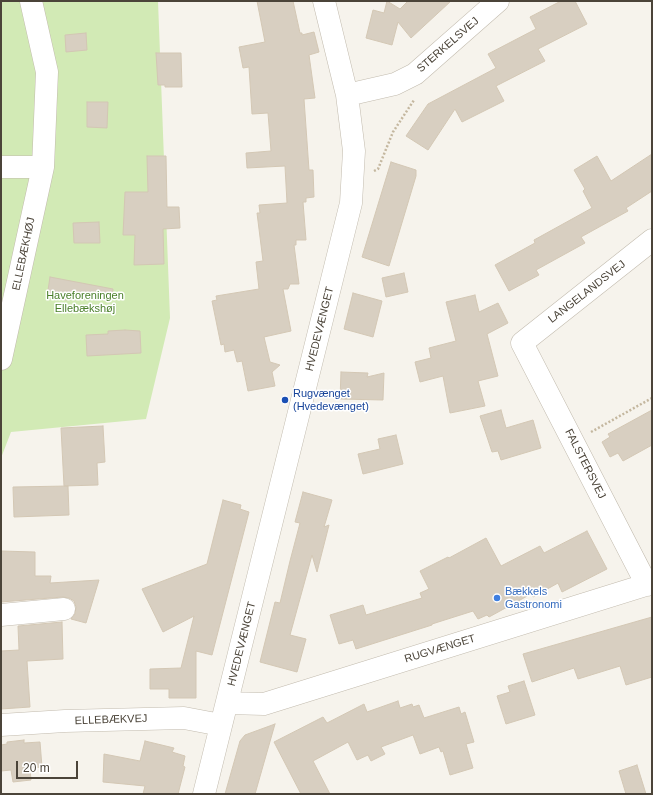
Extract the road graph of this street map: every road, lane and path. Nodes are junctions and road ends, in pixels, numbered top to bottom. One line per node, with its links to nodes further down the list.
1 (31, 1): 6 (street, ELLEBÆKHØJ)
2 (324, 1): 4 (street, HVEDEVÆNGET)
3 (498, 1): 4 (street, STERKELSVEJ)
4 (348, 94): 8 (street, HVEDEVÆNGET)
5 (417, 95): 8 (path)
6 (43, 166): 7 (street); 11 (street, ELLEBÆKHØJ)
7 (1, 167)
8 (352, 178): 17 (street, HVEDEVÆNGET)
9 (652, 240): 10 (street, LANGELANDSVEJ)
10 (522, 343): 13 (street, FALSTERSVEJ)
11 (2, 347)
12 (652, 398): 13 (path)
13 (574, 442): 14 (street, FALSTERSVEJ)
14 (650, 584): 17 (street, RUGVÆNGET)
15 (64, 609): 16 (street)
16 (1, 615)
17 (227, 703): 18 (street, HVEDEVÆNGET)
18 (222, 724): 19 (street, ELLEBÆKVEJ); 20 (street, HVEDEVÆNGET)
19 (1, 725)
20 (204, 794)

